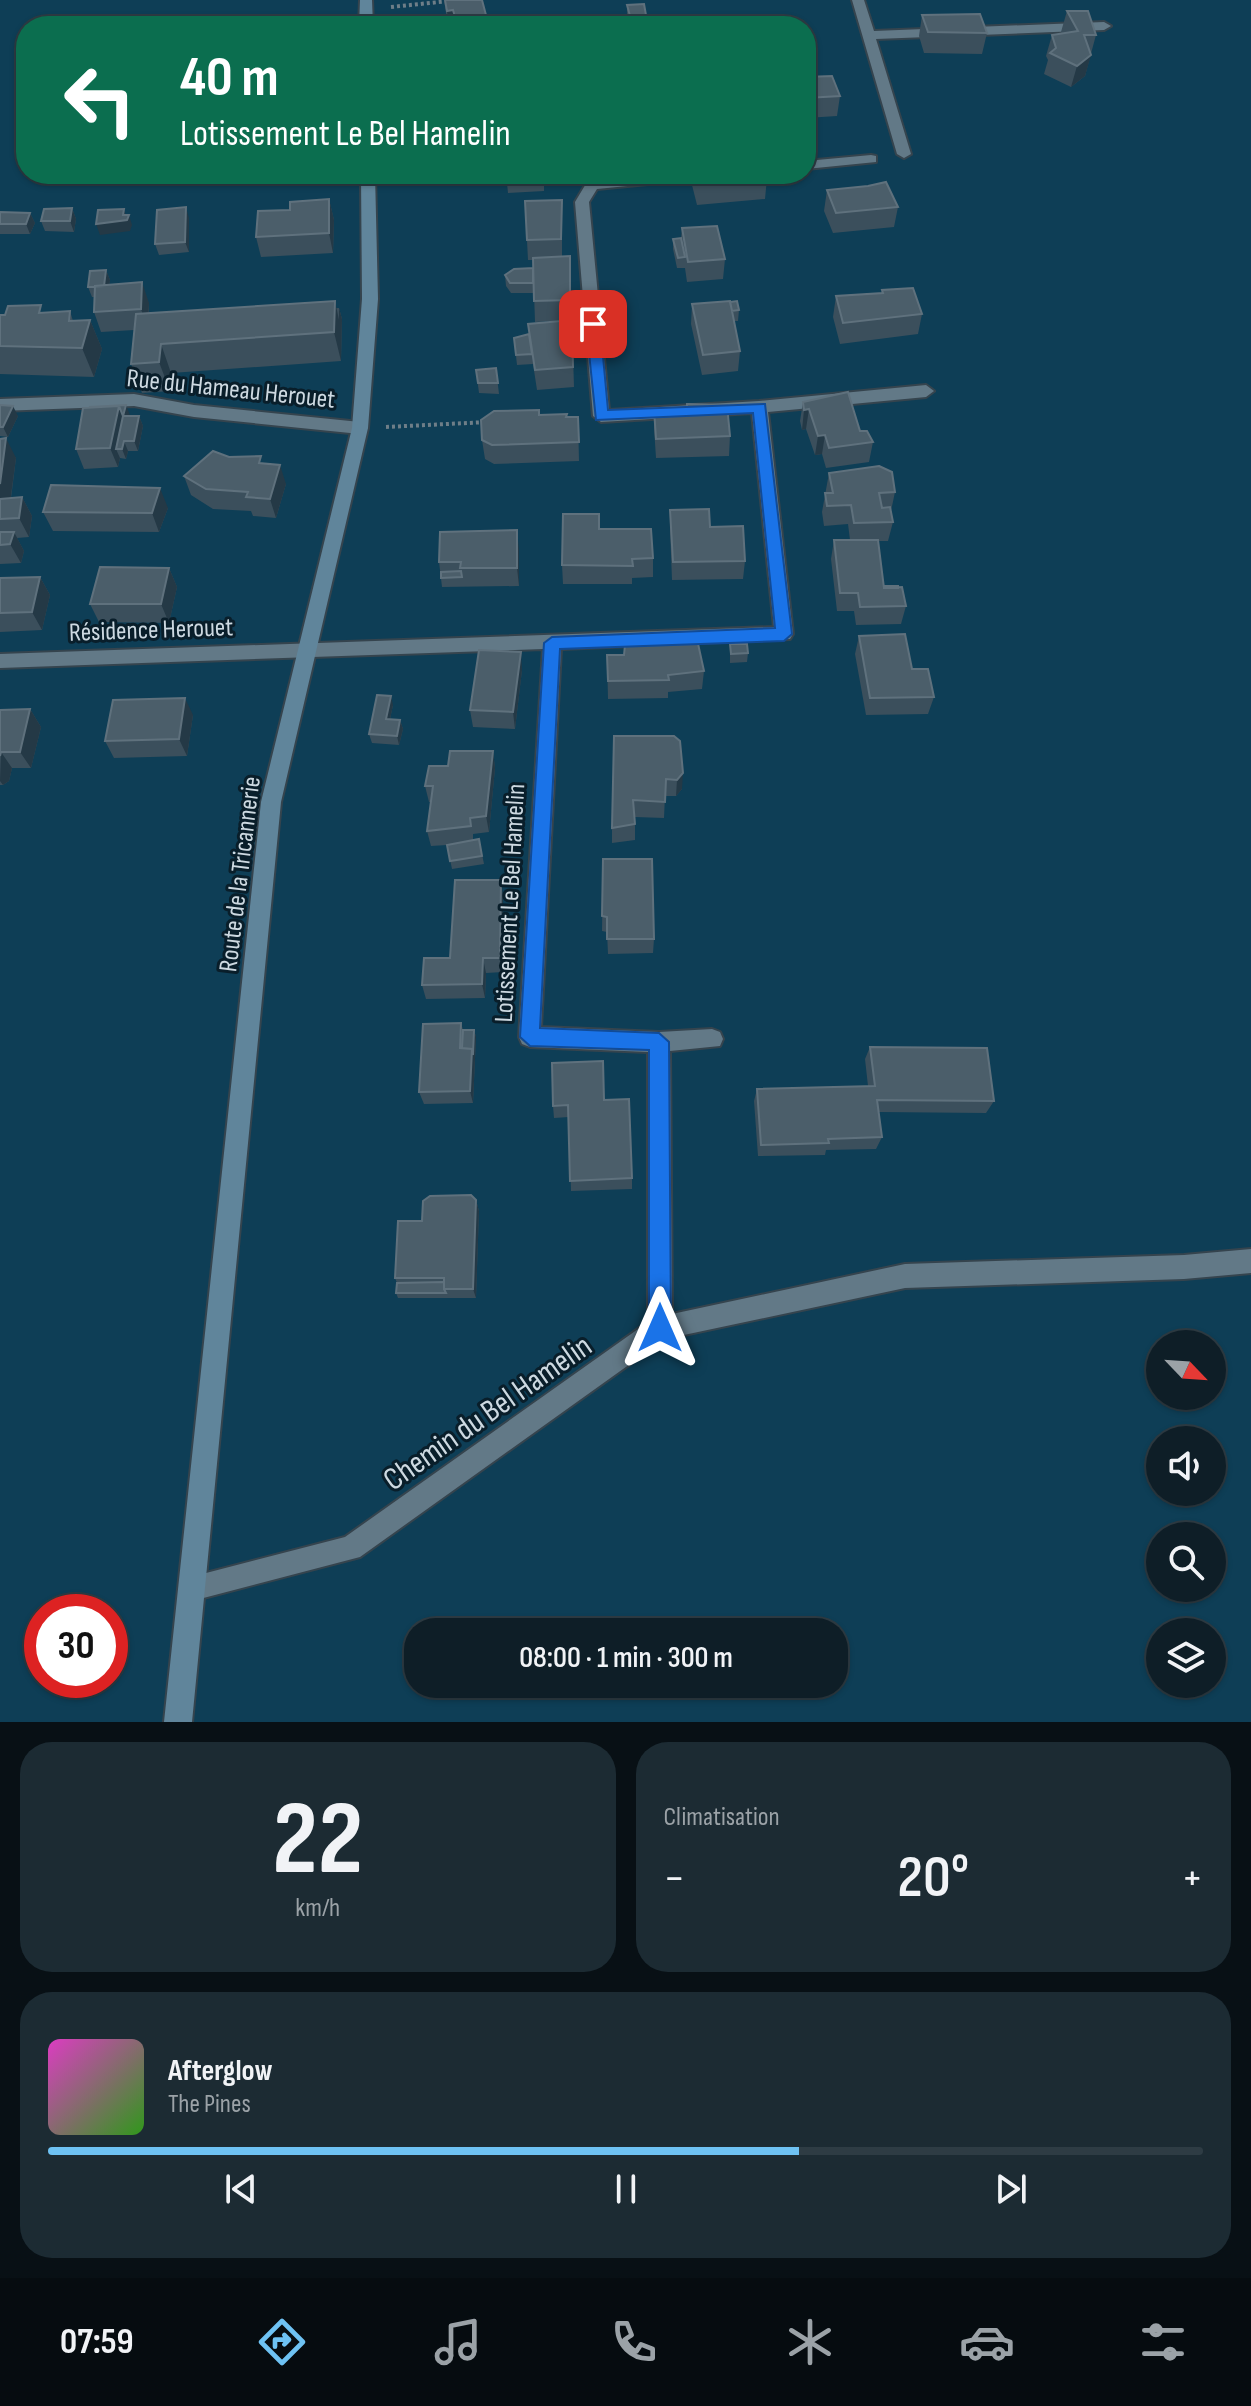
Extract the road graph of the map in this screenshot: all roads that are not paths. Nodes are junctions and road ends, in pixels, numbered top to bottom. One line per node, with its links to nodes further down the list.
1 (858, 0): 3 (street)
2 (1104, 26): 3 (street)
3 (868, 35): 4 (street)
4 (904, 154)
5 (871, 159): 6 (street)
6 (816, 164)
7 (368, 184): 12 (main road, Route de la Tricannerie)
8 (603, 184): 11 (street)
9 (926, 391): 11 (street)
10 (0, 405): 12 (street, Rue du Hameau Herouet)
11 (759, 407): 13 (street)
12 (360, 428): 14 (main road, Route de la Tricannerie)
13 (552, 643): 14 (street); 17 (street, Lotissement Le Bel Hamelin)
14 (305, 649): 15 (street, Résidence Herouet); 20 (main road, Route de la Tricannerie)
15 (0, 661)
16 (712, 1039): 17 (street, Lotissement Le Bel Hamelin)
17 (659, 1042): 19 (street)
18 (1251, 1261): 19 (street, Chemin du Bel Hamelin)
19 (660, 1328): 20 (street, Chemin du Bel Hamelin)
20 (192, 1588): 21 (main road, Route de la Tricannerie)
21 (178, 1722)

